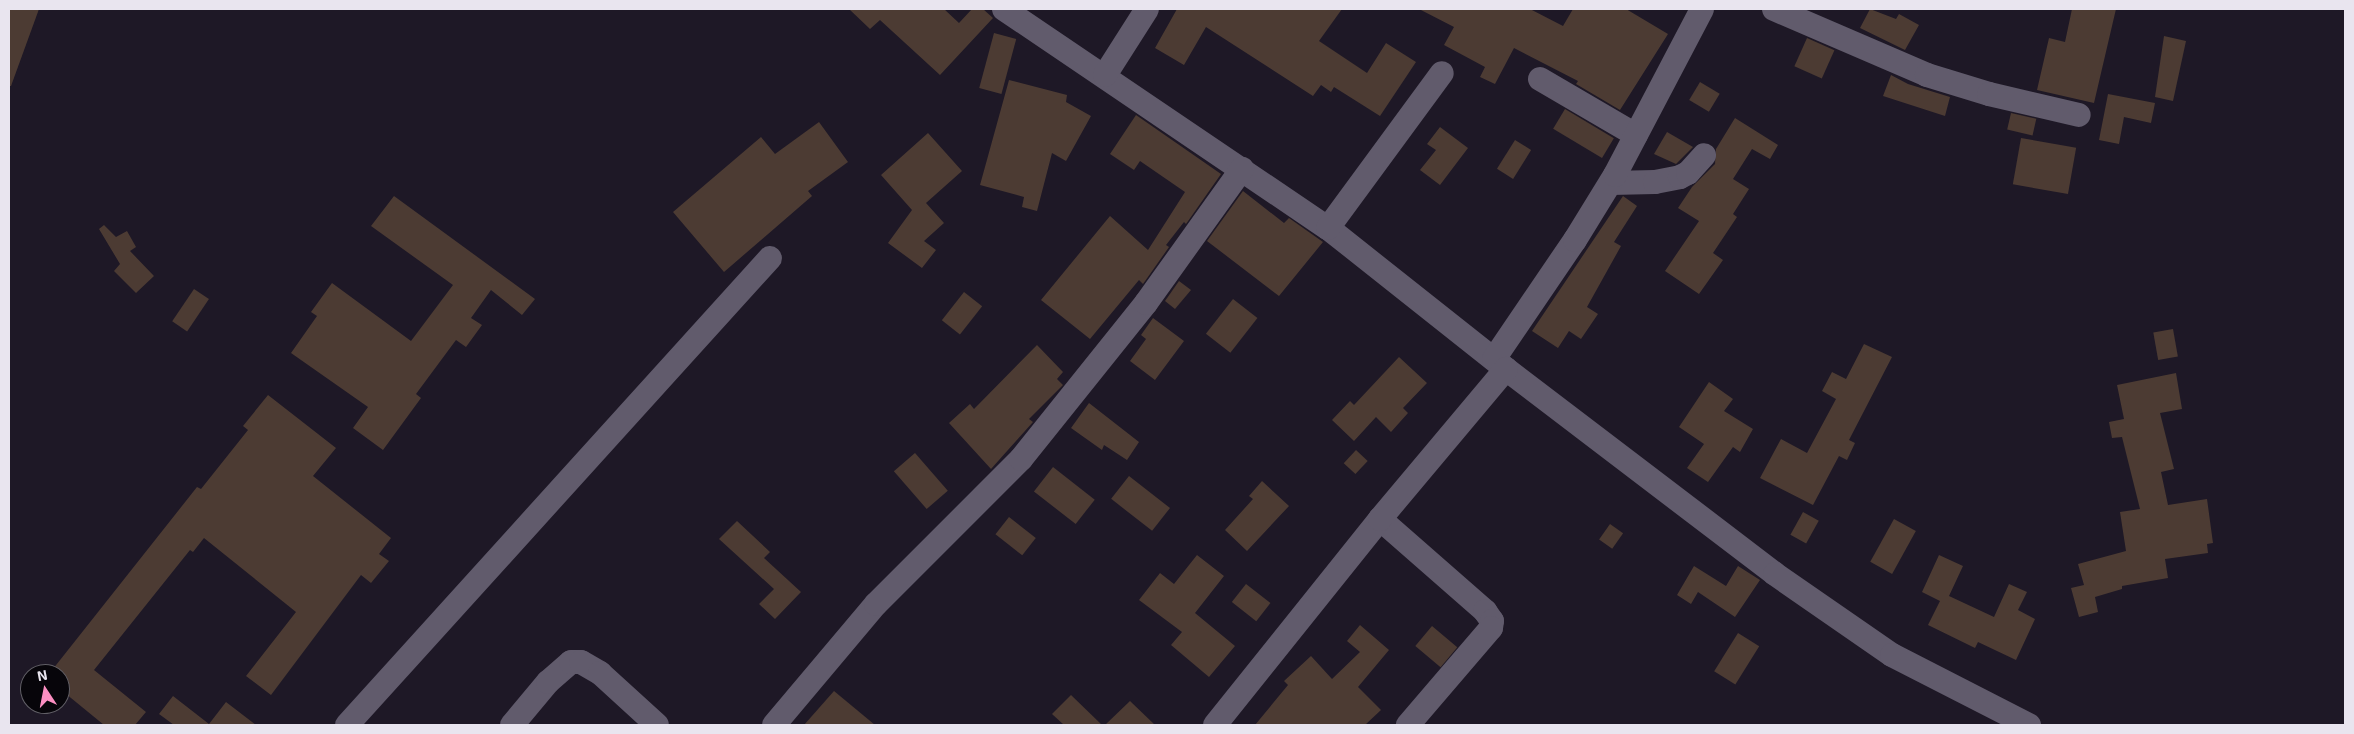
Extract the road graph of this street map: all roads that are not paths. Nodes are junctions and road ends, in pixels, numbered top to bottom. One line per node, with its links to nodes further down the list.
1 (1004, 9): 6 (street)
2 (1147, 9): 6 (street)
3 (1702, 9): 9 (street)
4 (1774, 9): 8 (street)
5 (1442, 73): 13 (street)
6 (1105, 75): 11 (street)
7 (1540, 79): 9 (street)
8 (2079, 115)
9 (1636, 135): 12 (street)
10 (1704, 155): 12 (street)
11 (1242, 169): 13 (street); 20 (street)
12 (1611, 183): 15 (street)
13 (1328, 228): 15 (street)
14 (770, 258): 17 (street)
15 (1500, 364): 16 (street); 23 (street)
16 (1380, 519): 21 (street); 22 (street)
17 (346, 725)
18 (512, 725): 19 (street)
19 (657, 725)
20 (774, 725)
21 (1215, 725)
22 (1408, 725)
23 (2029, 725)

